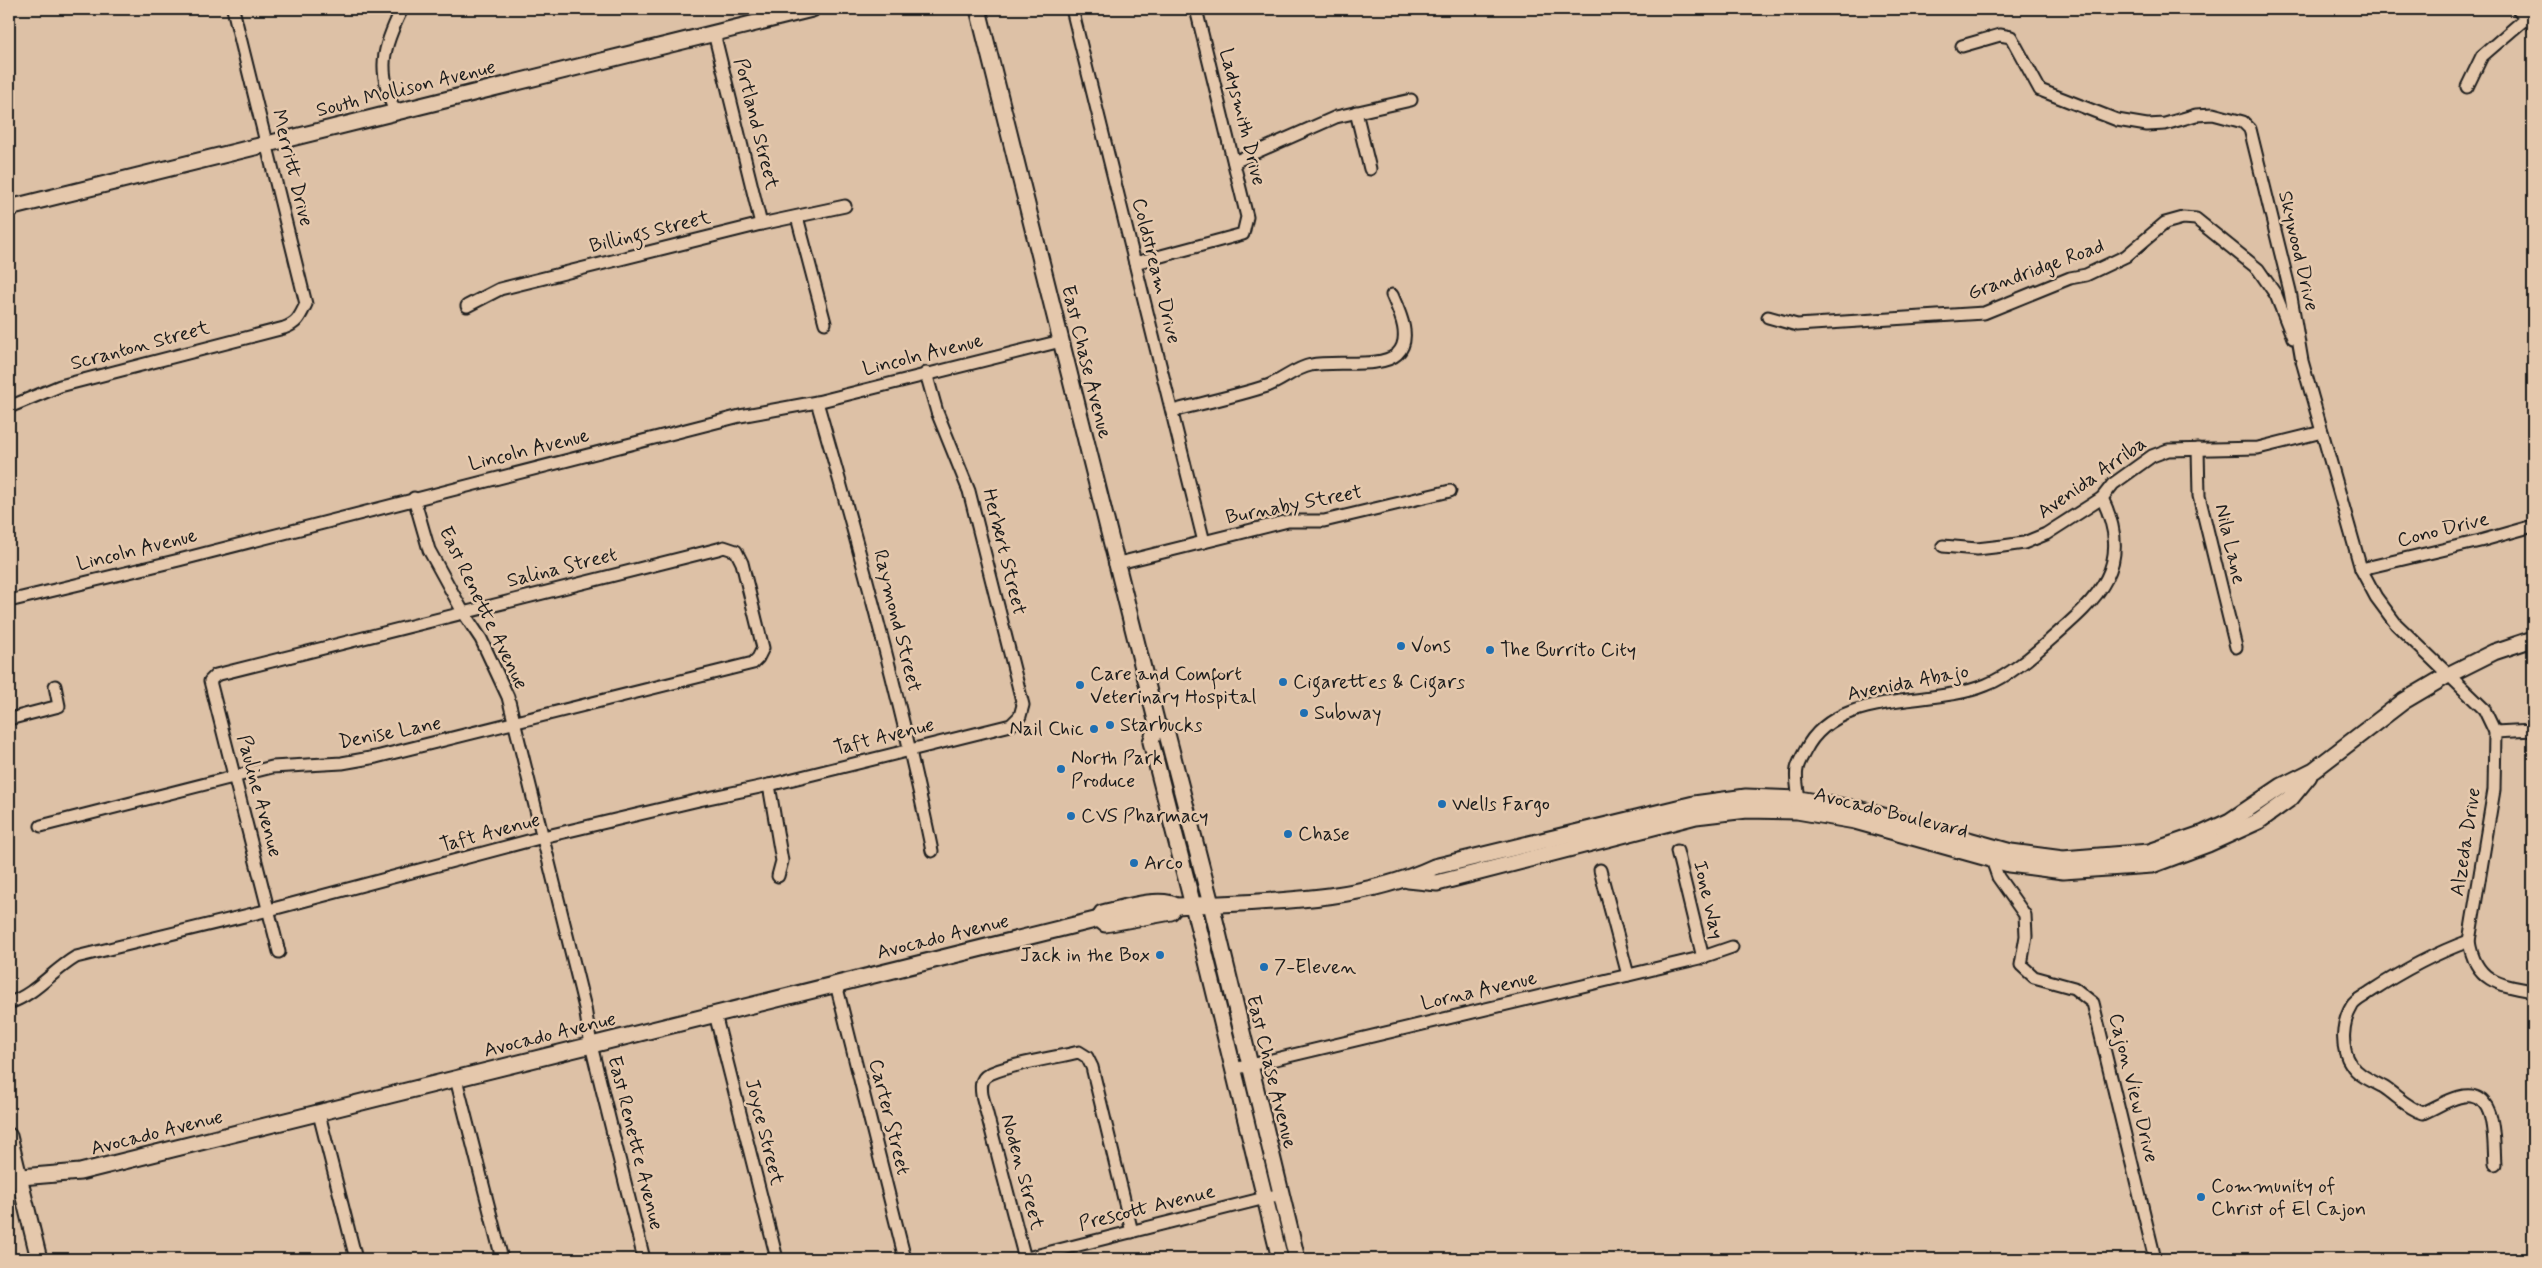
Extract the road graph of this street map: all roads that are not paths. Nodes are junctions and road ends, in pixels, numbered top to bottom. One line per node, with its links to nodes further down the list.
1 (233, 9): 14 (street, Merritt Drive)
2 (402, 9): 12 (street)
3 (812, 9): 8 (main road, South Mollison Avenue)
4 (978, 9): 27 (main road, East Chase Avenue)
5 (1072, 9): 21 (street, Coldstream Drive)
6 (1196, 9): 15 (street, Ladysmith Drive)
7 (2528, 16): 10 (street)
8 (714, 33): 12 (main road, South Mollison Avenue); 20 (street, Portland Street)
9 (1962, 46): 28 (street, Skywood Drive)
10 (2467, 87)
11 (1411, 100): 13 (street)
12 (395, 112): 14 (main road, South Mollison Avenue)
13 (1356, 112): 15 (street); 16 (street)
14 (267, 144): 18 (main road, South Mollison Avenue); 26 (street, Merritt Drive)
15 (1234, 162): 21 (street, Ladysmith Drive)
16 (1370, 169)
17 (845, 206): 19 (street, Billings Street)
18 (9, 208)
19 (797, 217): 20 (street, Billings Street); 25 (street)
20 (761, 224): 23 (street, Billings Street)
21 (1135, 263): 32 (street, Coldstream Drive)
22 (1392, 295): 32 (street)
23 (467, 306)
24 (1768, 317): 28 (street, Grandridge Road)
25 (824, 323)
26 (284, 328): 31 (street, Scranton Street)
27 (1061, 341): 29 (street, Lincoln Avenue); 41 (main road, East Chase Avenue)
28 (2299, 348): 33 (street, Skywood Drive)
29 (926, 373): 30 (street, Lincoln Avenue); 54 (street, Herbert Street)
30 (816, 402): 36 (street, Lincoln Avenue); 57 (street, Raymond Street)
31 (9, 407)
32 (1172, 411): 39 (street, Coldstream Drive)
33 (2322, 432): 34 (street, Avenida Arriba); 42 (street, Skywood Drive)
34 (2198, 449): 37 (street, Avenida Arriba); 46 (street, Nila Lane)
35 (1450, 491): 39 (street, Burnaby Street)
36 (414, 498): 43 (street, Lincoln Avenue); 44 (street, East Renette Avenue)
37 (2102, 498): 40 (street, Avenida Arriba); 61 (street, Avenida Abajo)
38 (2533, 526): 42 (street, Cono Drive)
39 (1204, 542): 41 (street, Burnaby Street)
40 (1943, 546)
41 (1115, 564): 53 (main road, East Chase Avenue)
42 (2360, 569): 49 (street, Skywood Drive)
43 (9, 600)
44 (463, 612): 47 (street, Salina Street); 48 (street, Salina Street); 52 (street, East Renette Avenue)
45 (2533, 639): 49 (main road, Avocado Boulevard)
46 (2236, 647)
47 (744, 665): 52 (street, Denise Lane)
48 (240, 668): 59 (street, Pauline Avenue)
49 (2448, 675): 56 (street, Alzeda Drive); 58 (main road, Avocado Boulevard)
50 (55, 686): 51 (street)
51 (9, 719)
52 (516, 724): 59 (street, Denise Lane); 63 (street, East Renette Avenue)
53 (1157, 724): 70 (main road, East Chase Avenue); 71 (main road, East Chase Avenue)
54 (995, 729): 57 (street, Taft Avenue)
55 (2533, 730): 56 (street)
56 (2495, 732): 73 (street, Alzeda Drive)
57 (911, 750): 60 (street, Taft Avenue); 65 (street, Raymond Street)
58 (2314, 770): 61 (main road, Avocado Boulevard); 66 (main road, Avocado Boulevard)
59 (235, 776): 62 (street, Denise Lane); 72 (street, Pauline Avenue)
60 (769, 785): 63 (street, Taft Avenue); 68 (street)
61 (1799, 799): 69 (main road, Avocado Boulevard)
62 (41, 826)
63 (542, 837): 72 (street, Taft Avenue); 82 (street, East Renette Avenue)
64 (1677, 851): 76 (street, Ione Way)
65 (932, 852)
66 (1992, 860): 69 (main road, Avocado Boulevard); 101 (street, Cajon View Drive)
67 (1600, 870): 77 (street)
68 (778, 876)
69 (1406, 880): 70 (main road, Avocado Boulevard)
70 (1211, 904): 71 (main road, Avocado Avenue); 83 (main road, East Chase Avenue)
71 (1194, 905): 78 (main road, Avocado Avenue); 83 (main road, East Chase Avenue)
72 (269, 910): 75 (street, Pauline Avenue); 80 (street, Taft Avenue)
73 (2469, 941): 79 (street, Alzeda Drive); 87 (street)
74 (1732, 947): 76 (street, Lorna Avenue)
75 (279, 952)
76 (1703, 958): 77 (street, Lorna Avenue)
77 (1628, 975): 83 (street, Lorna Avenue)
78 (836, 984): 81 (main road, Avocado Avenue); 97 (street, Carter Street)
79 (2533, 991)
80 (9, 1003)
81 (715, 1014): 82 (main road, Avocado Avenue); 96 (street, Joyce Street)
82 (591, 1044): 84 (main road, Avocado Avenue); 95 (street, East Renette Avenue)
83 (1241, 1068): 89 (main road, East Chase Avenue); 90 (main road, East Chase Avenue)
84 (456, 1079): 85 (main road, Avocado Avenue); 94 (street)
85 (319, 1114): 88 (main road, Avocado Avenue); 93 (street)
86 (9, 1136): 88 (main road)
87 (2495, 1164)
88 (14, 1177): 92 (main road)
89 (1281, 1194): 90 (street, Prescott Avenue); 100 (main road, East Chase Avenue)
90 (1265, 1197): 91 (street, Prescott Avenue); 99 (main road, East Chase Avenue)
91 (1132, 1232): 98 (street, Prescott Avenue); 98 (street, Noden Street)
92 (40, 1259)
93 (356, 1259)
94 (502, 1259)
95 (644, 1259)
96 (777, 1259)
97 (905, 1259)
98 (1024, 1259)
99 (1280, 1259)
100 (1297, 1259)
101 (2155, 1259)

